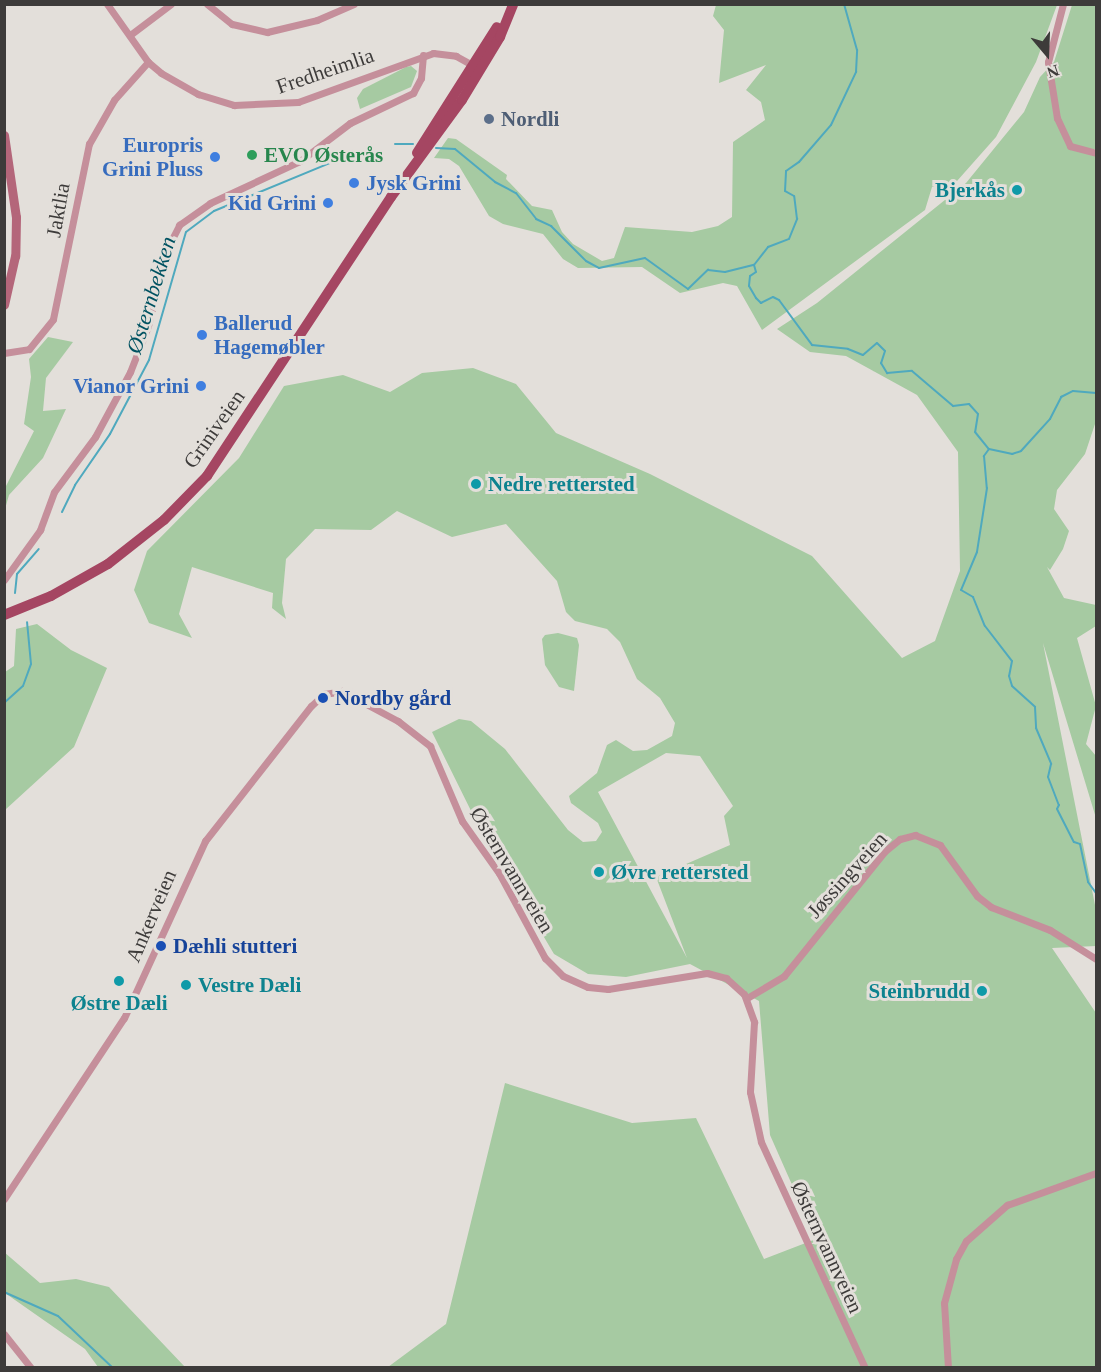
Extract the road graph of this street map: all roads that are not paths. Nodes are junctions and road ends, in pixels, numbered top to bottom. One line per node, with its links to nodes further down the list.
1 (107, 4): 7 (street, Fredheimlia)
2 (171, 4): 7 (street)
3 (207, 4): 4 (street)
4 (354, 4)
5 (512, 4): 10 (main road, Griniveien)
6 (1063, 4): 12 (street)
7 (130, 35): 9 (street, Fredheimlia)
8 (423, 55): 9 (street, Fredheimlia); 10 (street, Fredheimlia); 15 (street)
9 (148, 62): 14 (street, Jaktlia)
10 (477, 68): 16 (main road, Griniveien)
11 (4, 135): 13 (main road)
12 (1096, 153)
13 (4, 305)
14 (4, 353)
15 (4, 580)
16 (4, 615)
17 (330, 692): 19 (street, Østernvannveien); 21 (street, Ankerveien)
18 (1096, 959): 19 (street, Jøssingveien)
19 (747, 998): 24 (street, Østernvannveien)
20 (1096, 1173): 25 (street)
21 (4, 1199)
22 (4, 1334): 23 (street)
23 (31, 1368)
24 (865, 1368)
25 (948, 1368)

